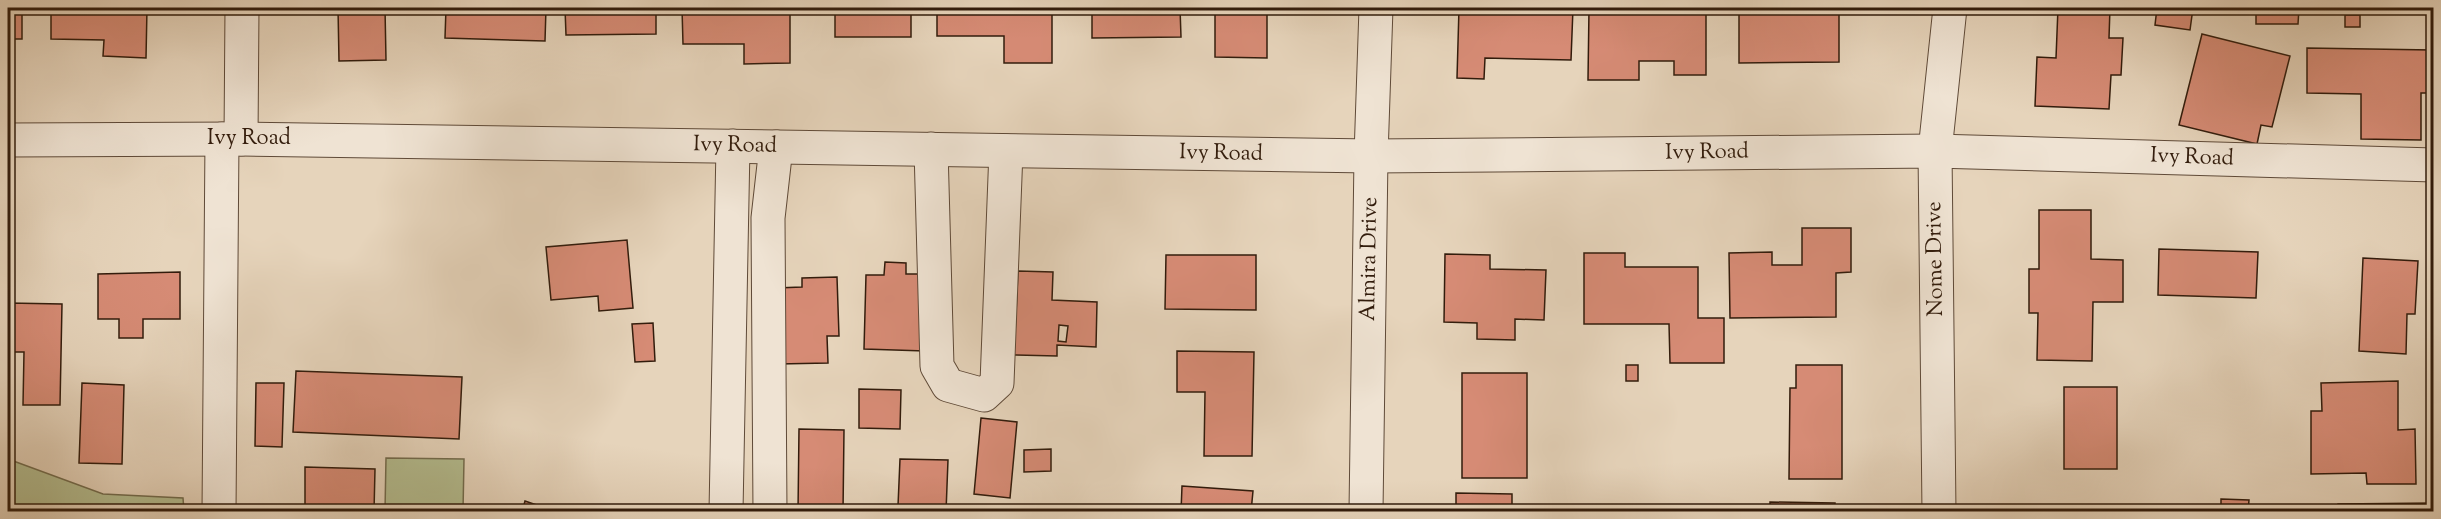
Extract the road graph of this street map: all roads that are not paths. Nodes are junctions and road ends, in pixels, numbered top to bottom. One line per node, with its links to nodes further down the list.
1 (242, 8): 4 (street)
2 (1376, 8): 11 (street, Almira Drive)
3 (1950, 8): 10 (street, Nome Drive)
4 (231, 139): 5 (street, Ivy Road); 6 (street, Ivy Road); 13 (street)
5 (8, 140)
6 (733, 146): 7 (street, Ivy Road); 14 (street)
7 (776, 147): 8 (street, Ivy Road); 15 (street)
8 (931, 149): 9 (street, Ivy Road); 9 (street)
9 (1006, 151): 11 (street, Ivy Road)
10 (1935, 151): 11 (street, Ivy Road); 12 (street, Ivy Road); 17 (street, Nome Drive)
11 (1371, 156): 16 (street, Almira Drive)
12 (2433, 165)
13 (219, 512)
14 (726, 512)
15 (770, 512)
16 (1366, 512)
17 (1939, 512)

